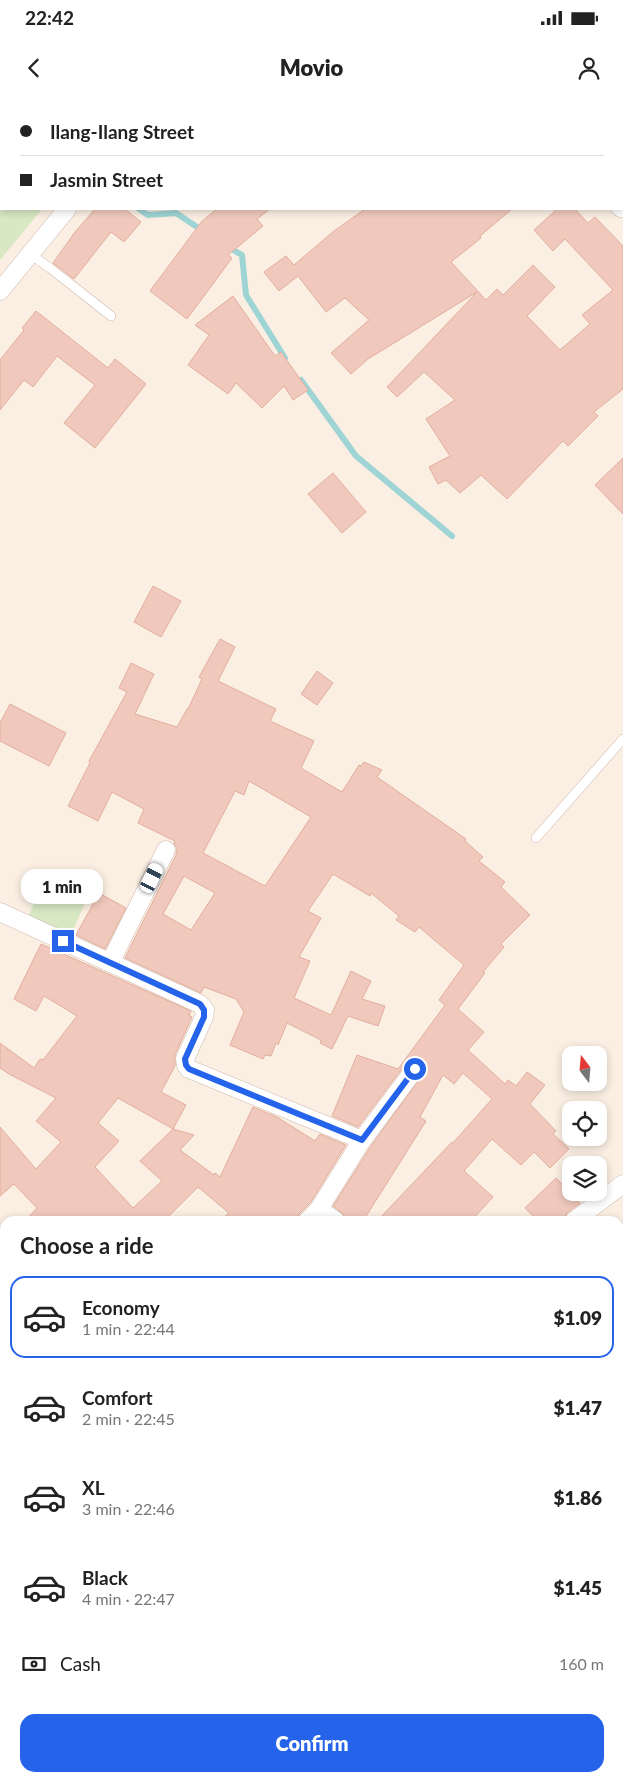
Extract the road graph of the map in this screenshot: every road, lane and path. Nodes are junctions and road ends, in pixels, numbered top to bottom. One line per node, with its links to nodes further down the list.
1 (66, 210): 2 (street)
2 (30, 254): 3 (street); 4 (lane)
3 (0, 291)
4 (111, 316)
5 (623, 739): 6 (lane)
6 (536, 838)
7 (166, 850): 9 (street)
8 (0, 912): 9 (street)
9 (110, 963): 11 (street)
10 (415, 1069): 11 (street)
11 (362, 1140): 13 (street)
12 (623, 1184): 14 (street)
13 (313, 1215)
14 (581, 1216)

